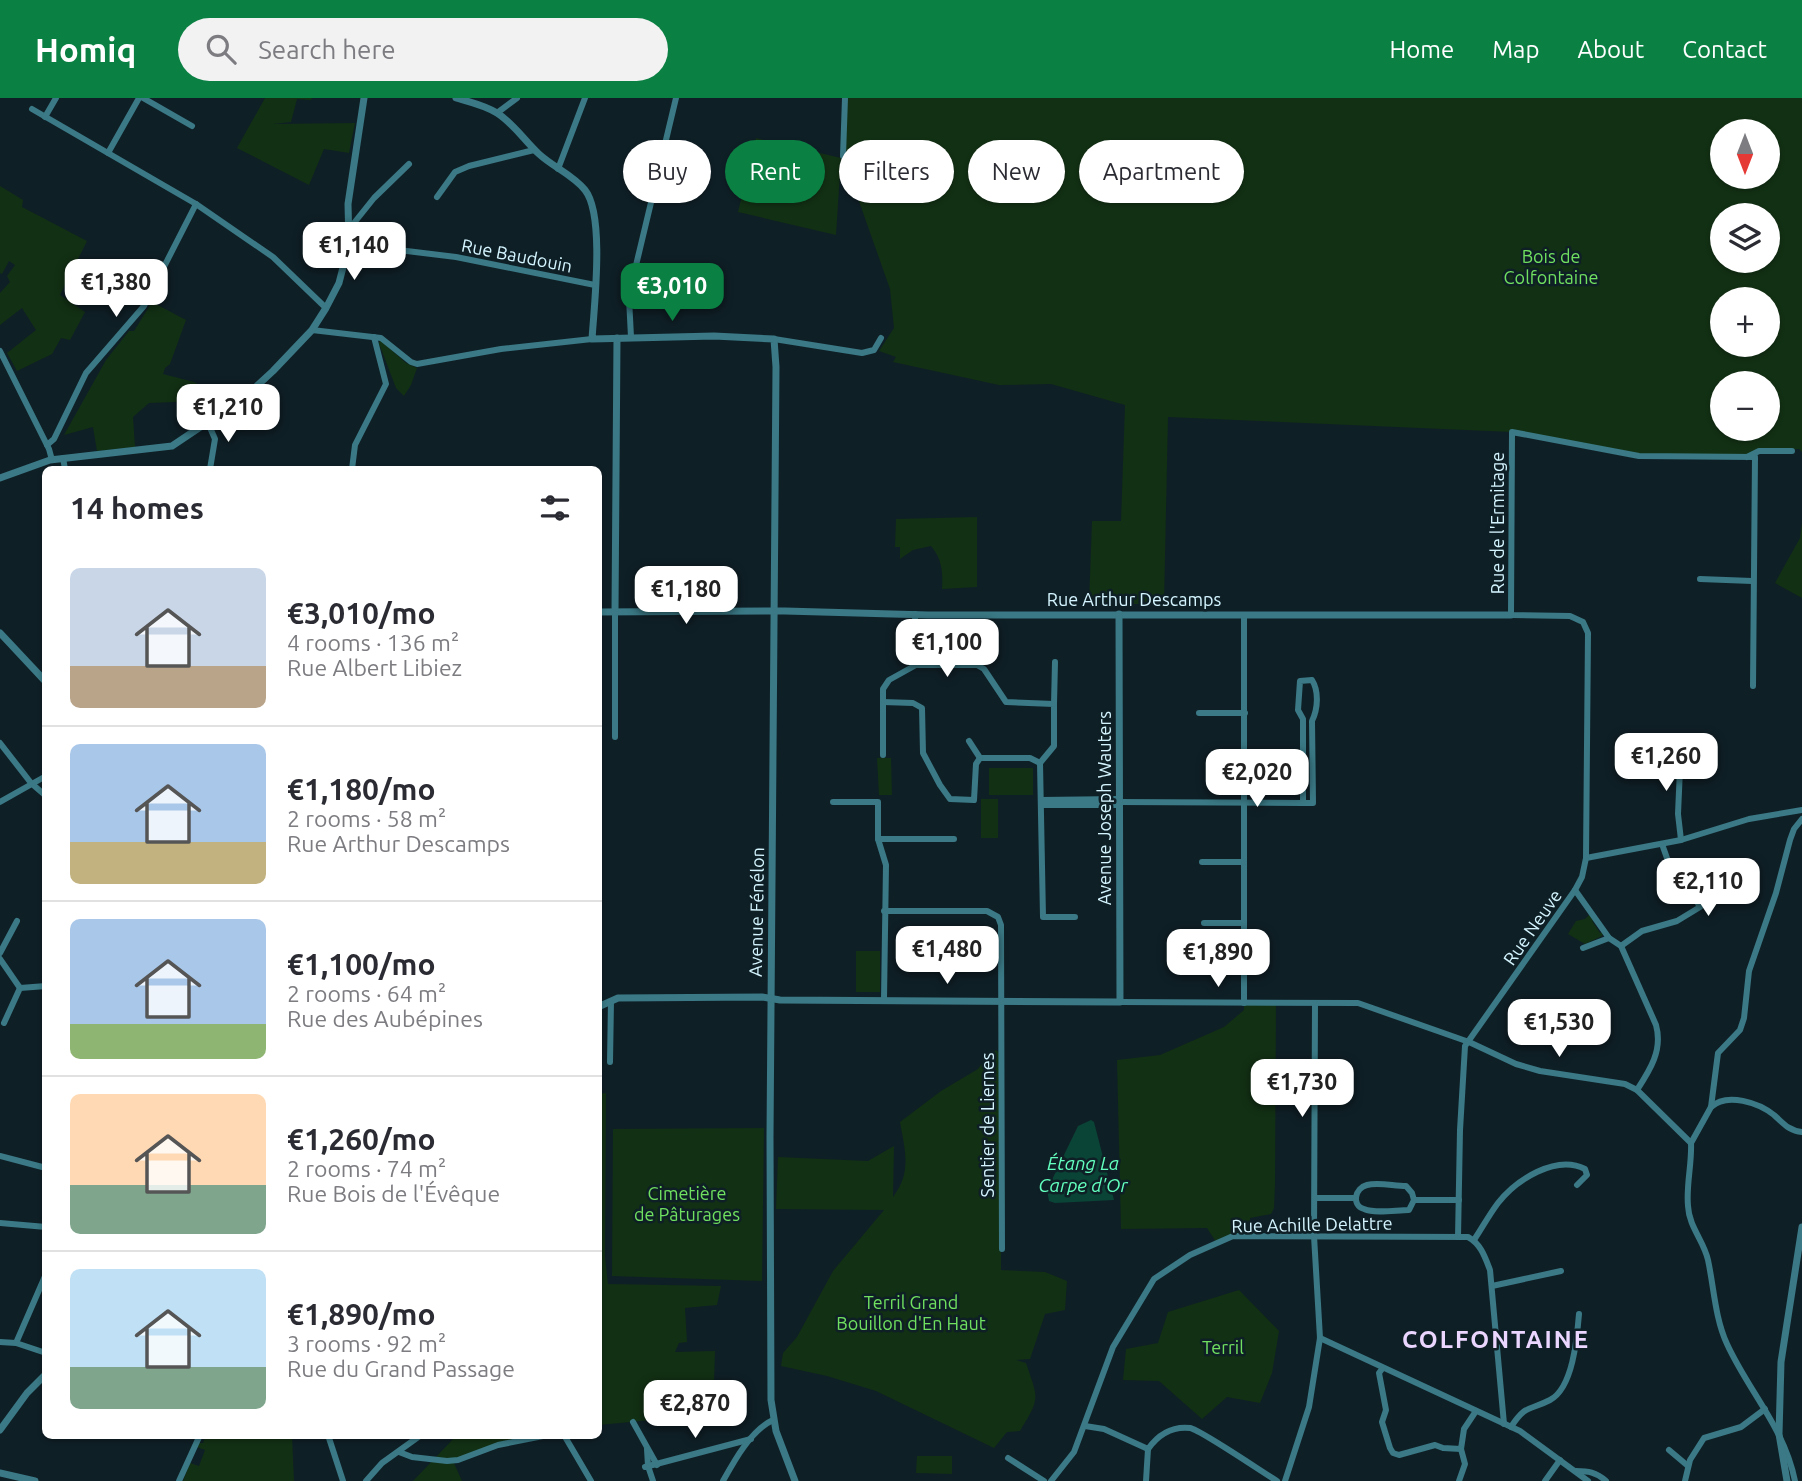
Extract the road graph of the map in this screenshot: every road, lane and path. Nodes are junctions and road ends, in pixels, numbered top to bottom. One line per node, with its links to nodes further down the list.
1 (56, 98): 11 (street)
2 (141, 98): 12 (street); 15 (street)
3 (364, 98): 20 (street)
4 (456, 98): 10 (street)
5 (517, 98): 10 (street)
6 (585, 98): 17 (street)
7 (676, 98): 26 (street)
8 (845, 98): 13 (street)
9 (32, 109): 11 (street)
10 (497, 113): 14 (street)
11 (46, 117): 15 (street)
12 (192, 126)
13 (844, 140)
14 (534, 150): 17 (street); 18 (street)
15 (108, 153): 19 (street)
16 (409, 164): 20 (street)
17 (558, 169): 22 (street)
18 (438, 197)
19 (193, 202): 23 (street); 33 (street)
20 (350, 228): 21 (street)
21 (349, 244): 22 (street, Rue Baudouin); 23 (street)
22 (595, 285): 29 (street)
23 (327, 308): 24 (street)
24 (312, 330): 25 (street); 32 (street)
25 (374, 337): 29 (street); 40 (street)
26 (631, 337): 27 (street); 30 (street)
27 (617, 338): 29 (street); 46 (street)
28 (881, 338): 30 (street)
29 (592, 339)
30 (774, 339): 44 (street, Avenue Fénélon)
31 (0, 351): 33 (street)
32 (208, 423): 36 (street); 39 (street)
33 (47, 445): 37 (street)
34 (1792, 451): 35 (street)
35 (1746, 457): 43 (street); 50 (street, Rue de l'Ermitage)
36 (63, 458): 37 (street); 38 (street)
37 (52, 460): 41 (street)
38 (64, 466)
39 (210, 466)
40 (352, 466)
41 (0, 478)
42 (1700, 579): 43 (street)
43 (1752, 581): 56 (street)
44 (774, 611): 46 (street, Rue Arthur Descamps); 47 (street, Rue Arthur Descamps); 99 (street, Avenue Fénélon)
45 (602, 612): 46 (street, Rue Arthur Descamps)
46 (615, 612): 61 (street)
47 (915, 614): 48 (street, Rue Arthur Descamps); 54 (street)
48 (1119, 614): 49 (street, Rue Arthur Descamps); 74 (street, Avenue Joseph Wauters)
49 (1244, 615): 50 (street, Rue Arthur Descamps); 60 (street)
50 (1511, 615): 51 (street, Rue Arthur Descamps)
51 (1583, 622): 83 (street, Rue Neuve)
52 (0, 633): 55 (street)
53 (1055, 662): 58 (street)
54 (916, 665): 57 (street); 58 (street)
55 (42, 678)
56 (1753, 686)
57 (883, 702): 65 (street); 66 (street)
58 (1054, 704): 67 (street)
59 (1199, 713): 60 (street)
60 (1245, 713): 75 (street)
61 (615, 737)
62 (970, 741): 66 (street)
63 (0, 743): 69 (street)
64 (1681, 746): 81 (street)
65 (883, 755)
66 (980, 758): 67 (street)
67 (1040, 763): 73 (street)
68 (42, 778): 69 (street)
69 (31, 783): 70 (street); 71 (street)
70 (42, 793)
71 (0, 802)
72 (834, 802): 79 (street)
73 (1041, 802): 74 (street); 88 (street)
74 (1119, 802): 75 (street); 103 (street, Avenue Joseph Wauters)
75 (1243, 803): 76 (street); 85 (street)
76 (1303, 803): 76 (street)
77 (1802, 810): 81 (street)
78 (1802, 819): 111 (street)
79 (878, 839): 80 (street); 87 (street)
80 (954, 839)
81 (1681, 840): 82 (street)
82 (1662, 844): 83 (street); 93 (street)
83 (1586, 858): 86 (street, Rue Neuve)
84 (1202, 862): 85 (street)
85 (1244, 862): 91 (street)
86 (1575, 890): 92 (street); 108 (street, Rue Neuve)
87 (884, 911): 100 (street); 102 (street, Sentier de Liernes)
88 (1075, 917)
89 (17, 921): 95 (street)
90 (1204, 923): 91 (street)
91 (1243, 923): 104 (street)
92 (1609, 938): 93 (street); 94 (street)
93 (1621, 946): 110 (street)
94 (1583, 947)
95 (0, 953)
96 (0, 958): 98 (street)
97 (42, 986): 98 (street)
98 (20, 988): 107 (street)
99 (772, 998): 100 (street); 101 (street); 140 (street, Avenue Fénélon)
100 (884, 999): 102 (street)
101 (611, 1001): 106 (street); 109 (street)
102 (1001, 1001): 103 (street); 127 (street, Sentier de Liernes)
103 (1120, 1002): 104 (street)
104 (1244, 1003): 105 (street)
105 (1315, 1003): 108 (street); 117 (street)
106 (602, 1005)
107 (4, 1023)
108 (1469, 1042): 110 (street); 120 (street, Rue Neuve)
109 (610, 1062)
110 (1637, 1090): 113 (street)
111 (1711, 1107): 112 (street); 113 (street)
112 (1802, 1132)
113 (1691, 1143): 138 (street)
114 (0, 1156): 115 (street)
115 (42, 1167)
116 (1577, 1185): 126 (street)
117 (1316, 1198): 118 (street); 124 (street)
118 (1355, 1198): 119 (street); 119 (street)
119 (1414, 1200): 120 (street)
120 (1459, 1200): 125 (street, Rue Neuve)
121 (0, 1223): 122 (street)
122 (42, 1227)
123 (1802, 1227): 145 (street)
124 (1314, 1236): 125 (street, Rue Achille Delattre); 132 (street); 143 (street, Rue Achille Delattre)
125 (1458, 1237): 126 (street, Rue Achille Delattre)
126 (1474, 1240): 130 (street)
127 (1002, 1249)
128 (1561, 1271): 130 (street)
129 (42, 1283): 134 (street)
130 (1492, 1286): 142 (street)
131 (1579, 1314): 142 (street)
132 (1320, 1338): 136 (street); 178 (street)
133 (0, 1342): 134 (street)
134 (16, 1343): 135 (street)
135 (42, 1352)
136 (1382, 1369): 139 (street); 156 (street)
137 (42, 1378): 144 (street)
138 (1765, 1409): 145 (street); 163 (street)
139 (1476, 1411): 142 (street); 156 (street)
140 (773, 1420): 152 (street); 173 (street, Avenue Fénélon)
141 (633, 1422): 154 (street)
142 (1508, 1425): 160 (street)
143 (1085, 1426): 155 (street); 175 (street, Rue Achille Delattre)
144 (0, 1430)
145 (1779, 1433): 184 (street); 185 (street)
146 (198, 1439): 167 (street)
147 (329, 1439): 168 (street)
148 (416, 1439): 158 (street)
149 (500, 1439): 153 (street)
150 (527, 1439): 153 (street)
151 (566, 1439): 170 (street)
152 (751, 1439): 161 (street); 172 (street)
153 (501, 1444): 158 (street)
154 (647, 1447): 161 (street); 162 (street)
155 (1147, 1449): 176 (street); 177 (street)
156 (1461, 1450): 179 (street)
157 (1670, 1450): 163 (street)
158 (399, 1452): 169 (street)
159 (1008, 1458): 174 (street)
160 (1560, 1460): 164 (street); 180 (street)
161 (657, 1465): 162 (street)
162 (647, 1466): 171 (street)
163 (1688, 1466): 183 (street)
164 (1574, 1471): 181 (street); 182 (street)
165 (0, 1473): 166 (street)
166 (35, 1481)
167 (179, 1481)
168 (343, 1481)
169 (366, 1481)
170 (591, 1481)
171 (653, 1481)
172 (723, 1481)
173 (795, 1481)
174 (1044, 1481)
175 (1051, 1481)
176 (1146, 1481)
177 (1277, 1481)
178 (1285, 1481)
179 (1459, 1481)
180 (1545, 1481)
181 (1588, 1481)
182 (1606, 1481)
183 (1685, 1481)
184 (1787, 1481)
185 (1795, 1481)

